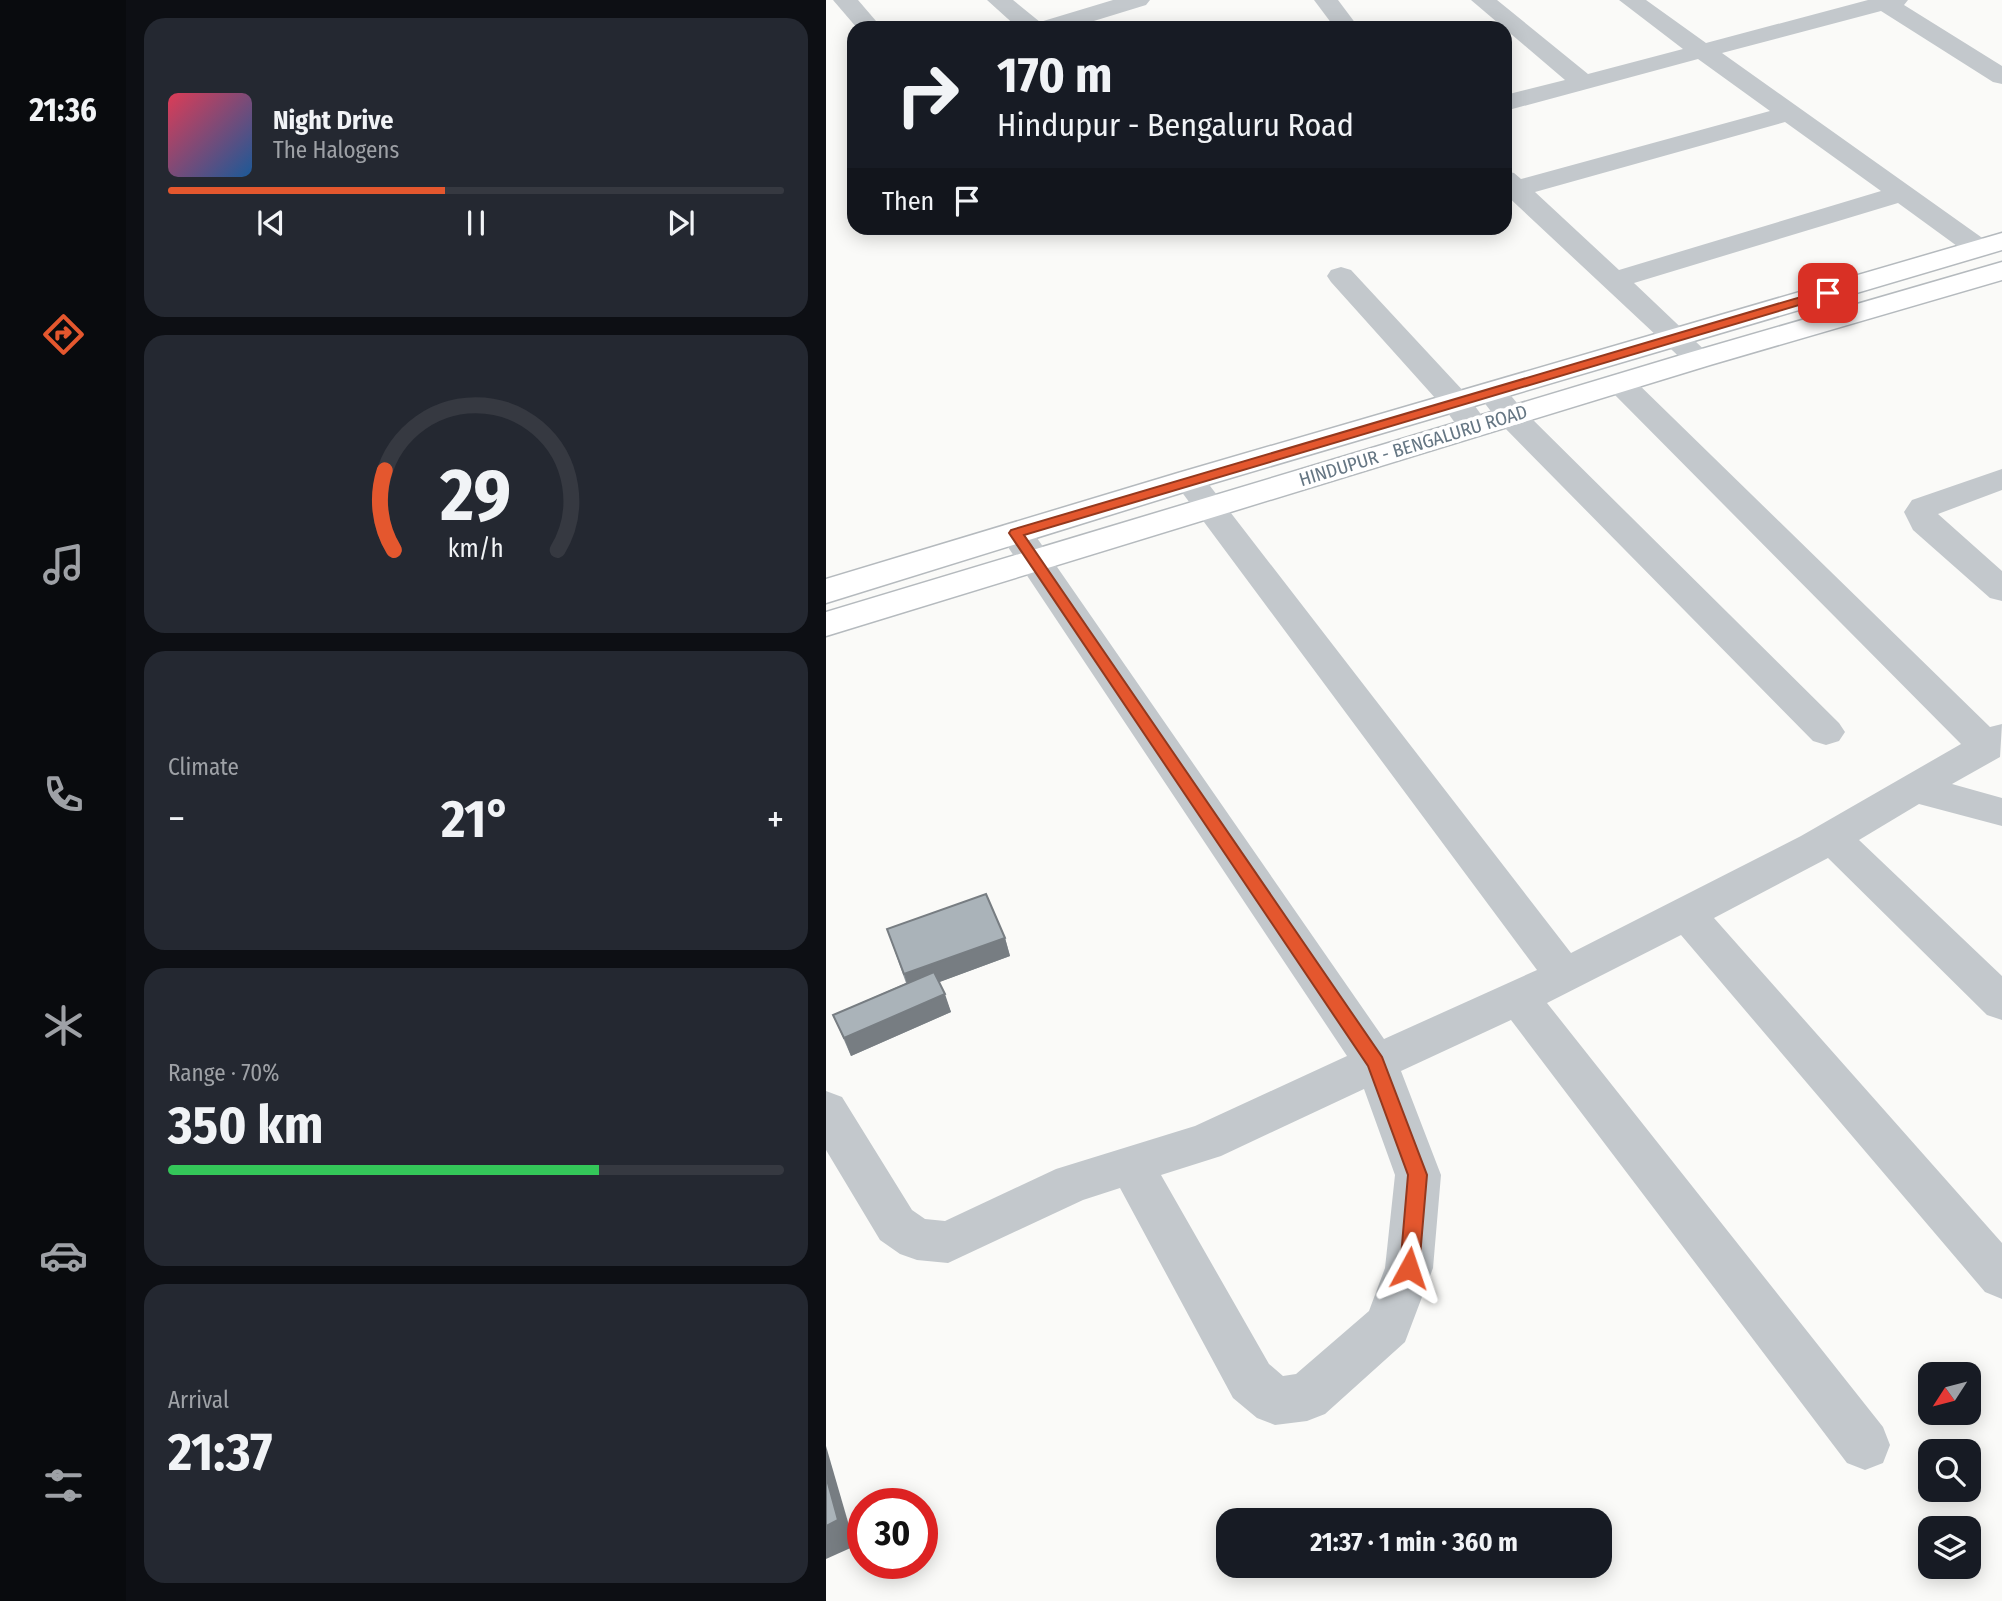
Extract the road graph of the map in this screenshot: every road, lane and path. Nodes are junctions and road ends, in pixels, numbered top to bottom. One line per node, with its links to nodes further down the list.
1 (845, 0): 9 (street)
2 (999, 0): 10 (street)
3 (1138, 0): 8 (street)
4 (1326, 0): 12 (street)
5 (1483, 0): 13 (street)
6 (1631, 0): 15 (street)
7 (1887, 1): 15 (street); 16 (street)
8 (1095, 5): 11 (street)
9 (864, 21)
10 (1024, 21)
11 (1061, 21)
12 (1342, 21)
13 (1509, 21)
14 (1512, 24): 17 (street)
15 (1701, 50): 17 (street); 19 (street)
16 (1996, 67)
17 (1583, 82): 18 (street)
18 (1512, 101)
19 (1790, 113): 20 (street); 22 (street)
20 (1512, 184)
21 (1512, 185): 26 (street)
22 (1901, 194): 23 (street); 26 (street)
23 (1990, 244): 27 (main road, HINDUPUR - BENGALURU ROAD)
24 (2002, 271): 27 (main road, HINDUPUR - BENGALURU ROAD)
25 (1340, 276): 30 (street)
26 (1615, 280): 27 (street)
27 (1689, 348): 28 (main road, HINDUPUR - BENGALURU ROAD); 29 (main road, HINDUPUR - BENGALURU ROAD)
28 (1620, 383): 29 (main road, HINDUPUR - BENGALURU ROAD); 38 (street)
29 (1501, 404): 30 (main road, HINDUPUR - BENGALURU ROAD); 37 (street)
30 (1465, 414): 32 (main road, HINDUPUR - BENGALURU ROAD)
31 (2002, 479): 34 (street)
32 (1201, 493): 33 (main road, HINDUPUR - BENGALURU ROAD); 43 (street)
33 (1025, 547): 35 (main road, HINDUPUR - BENGALURU ROAD); 36 (main road, HINDUPUR - BENGALURU ROAD); 46 (street)
34 (2002, 590)
35 (826, 591)
36 (826, 624)
37 (1826, 732)
38 (1994, 742): 39 (street)
39 (1916, 789): 40 (street); 41 (street)
40 (2002, 812)
41 (1831, 837): 42 (street); 44 (street)
42 (1686, 913): 43 (street); 49 (street)
43 (1565, 976): 45 (street)
44 (1996, 988)
45 (1517, 998): 46 (street); 50 (street)
46 (1376, 1063): 48 (street); 48 (street)
47 (826, 1110): 48 (street)
48 (1129, 1164)
49 (2002, 1277)
50 (1865, 1445)

